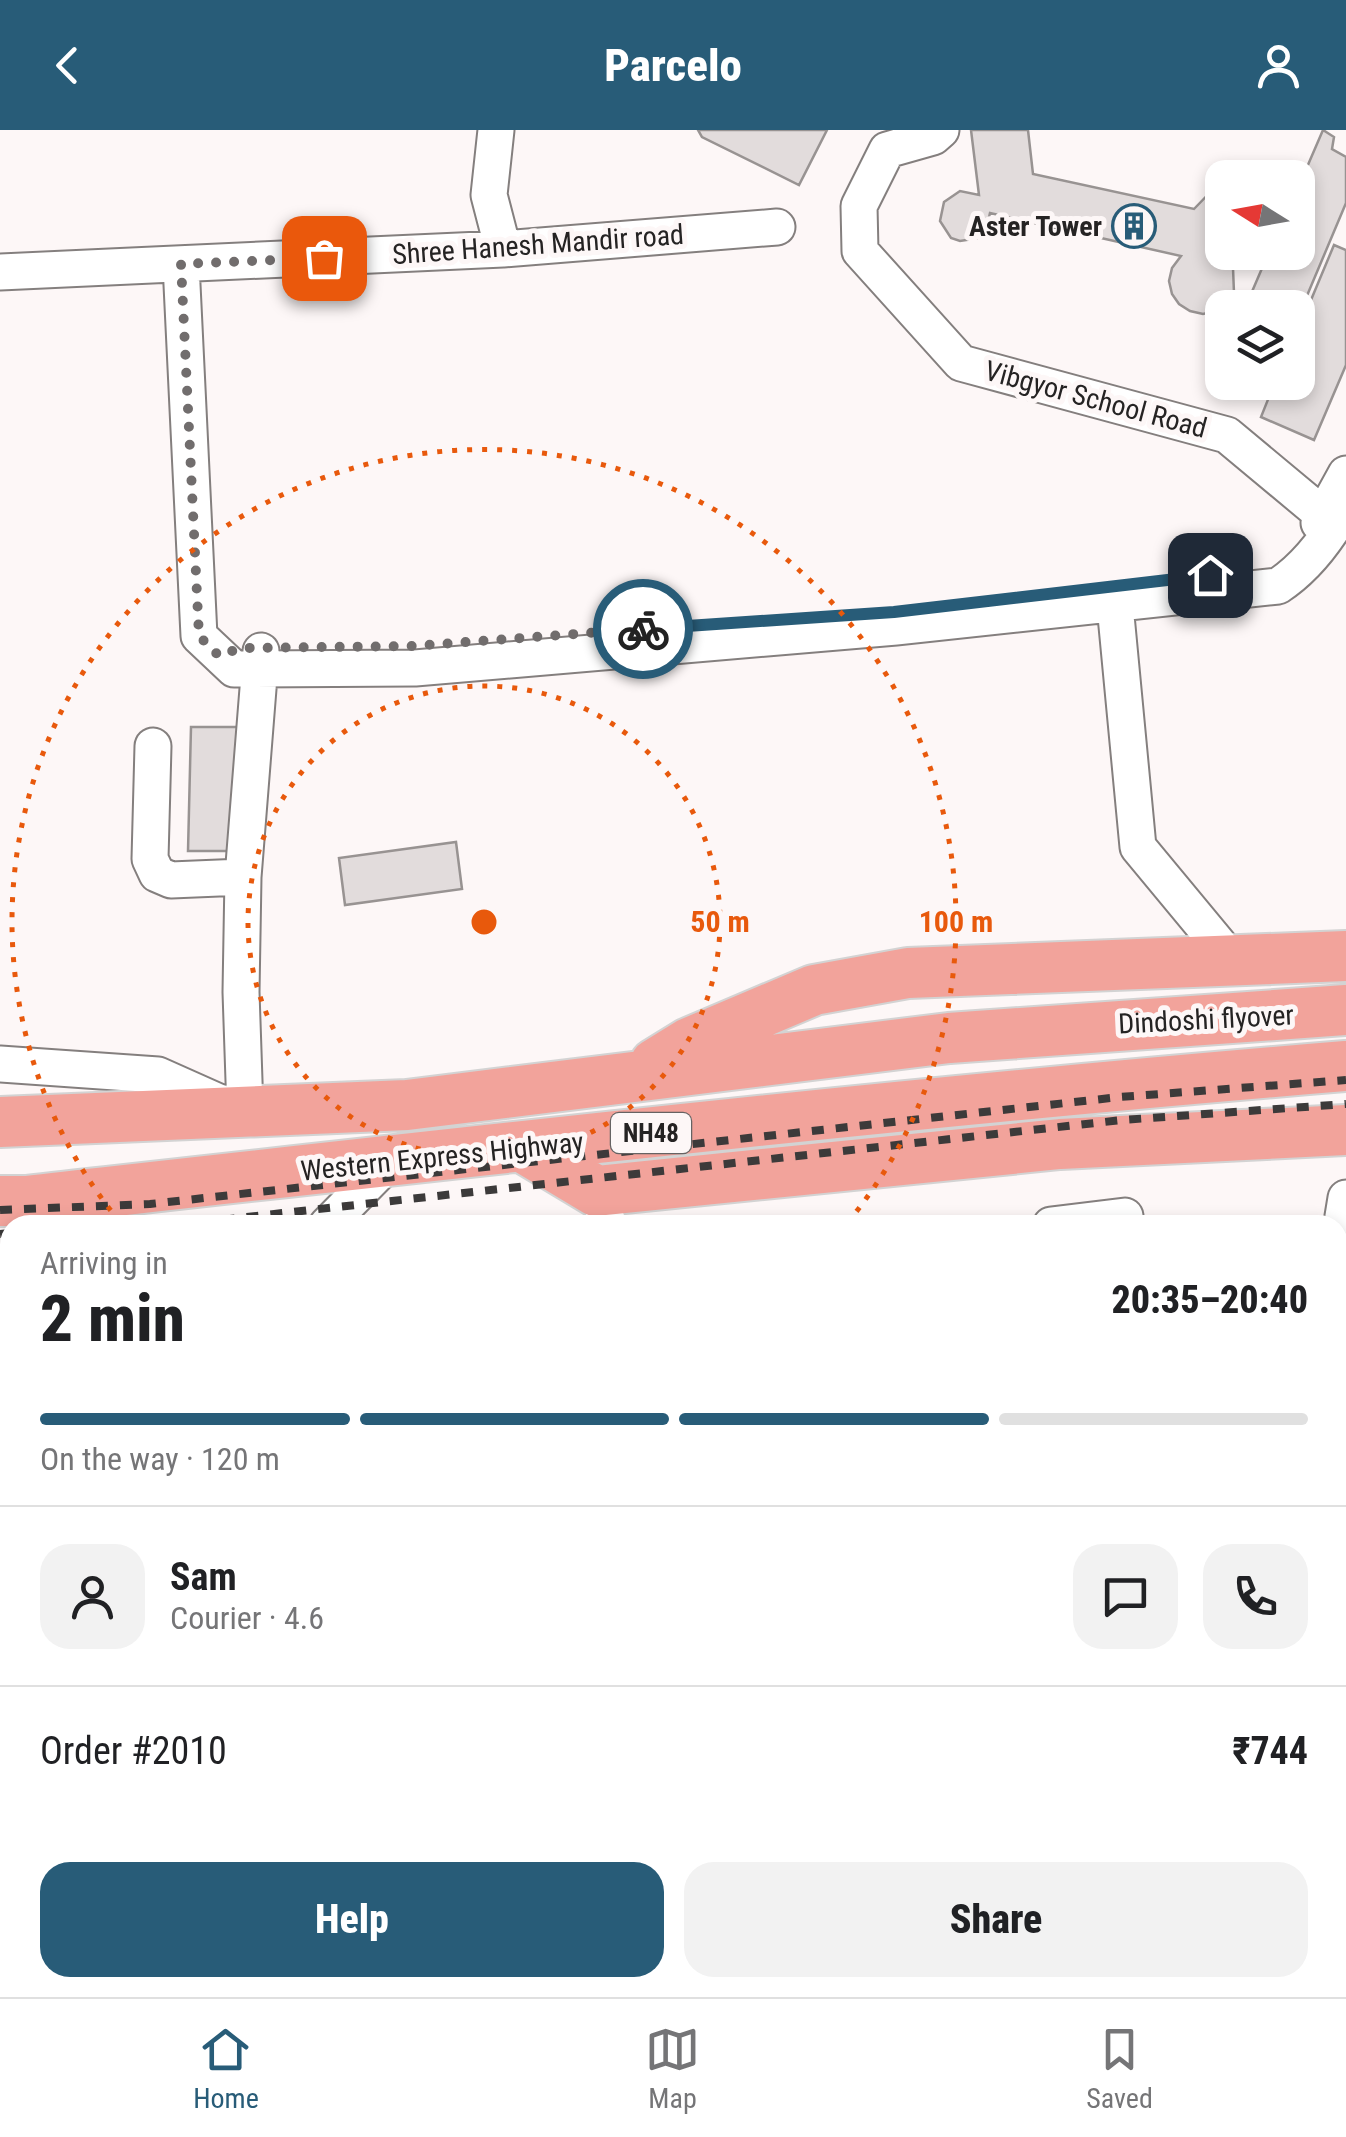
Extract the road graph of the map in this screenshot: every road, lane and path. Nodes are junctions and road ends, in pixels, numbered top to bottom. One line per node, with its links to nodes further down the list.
1 (940, 130): 8 (street, Vibgyor School Road)
2 (483, 133): 4 (street)
3 (777, 226): 4 (street, Shree Hanesh Mandir road)
4 (503, 249): 5 (street, Shree Hanesh Mandir road)
5 (181, 264): 6 (street, Shree Hanesh Mandir road); 11 (street)
6 (0, 272)
7 (1346, 474): 8 (street)
8 (1335, 516): 9 (street); 10 (street)
9 (1073, 599): 10 (street); 11 (street)
10 (1116, 606): 15 (street)
11 (260, 660): 13 (street)
12 (153, 746): 13 (street)
13 (243, 878): 22 (street)
14 (1346, 956): 15 (highway)
15 (1230, 958): 20 (highway)
16 (1346, 1010): 17 (highway, Dindoshi flyover / NH48)
17 (1065, 1027): 20 (highway, Western Express Highway / NH48)
18 (0, 1064): 22 (street)
19 (1346, 1066): 21 (highway, Dindoshi flyover / NH48)
20 (634, 1078): 22 (highway, Western Express Highway / NH48)
21 (1070, 1089): 25 (highway, Western Express Highway / NH48)
22 (231, 1111): 23 (highway, NH48)
23 (0, 1122)
24 (1346, 1130): 28 (highway)
25 (526, 1148): 26 (highway, Western Express Highway / NH48); 28 (highway)
26 (392, 1159): 27 (highway, Western Express Highway / NH48); 29 (street)
27 (0, 1201)
28 (602, 1208)
29 (337, 1215)

